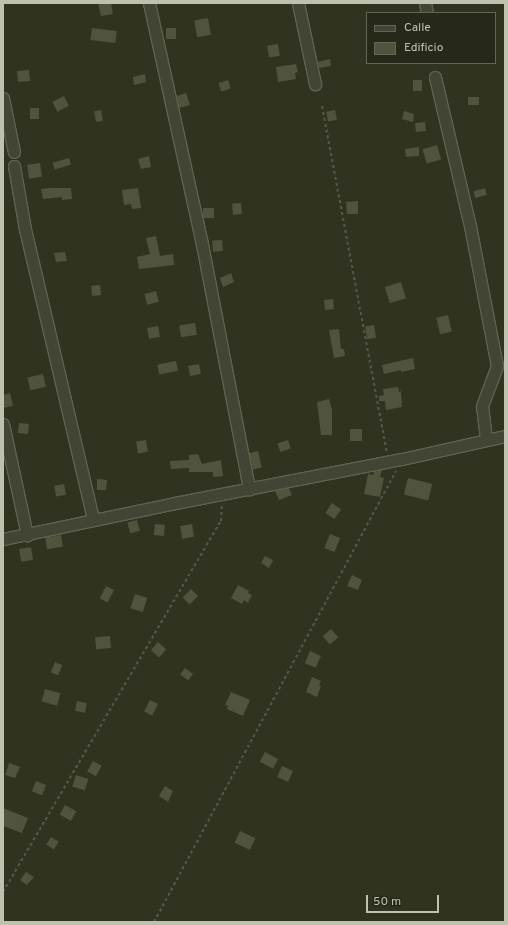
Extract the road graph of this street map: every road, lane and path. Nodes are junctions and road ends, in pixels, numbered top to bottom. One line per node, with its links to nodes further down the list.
1 (149, 3): 14 (street)
2 (298, 3): 4 (street)
3 (435, 77): 11 (street)
4 (315, 84)
5 (3, 98): 7 (street)
6 (322, 106): 13 (path)
7 (14, 152)
8 (14, 166): 16 (street)
9 (3, 424): 17 (street)
10 (505, 436): 11 (street)
11 (486, 440): 12 (street)
12 (402, 459): 13 (street); 20 (path)
13 (389, 462): 14 (street)
14 (249, 488): 15 (street)
15 (223, 494): 16 (street); 19 (path)
16 (93, 520): 17 (street)
17 (27, 535): 18 (street)
18 (3, 539)
19 (3, 892)
20 (154, 922)

